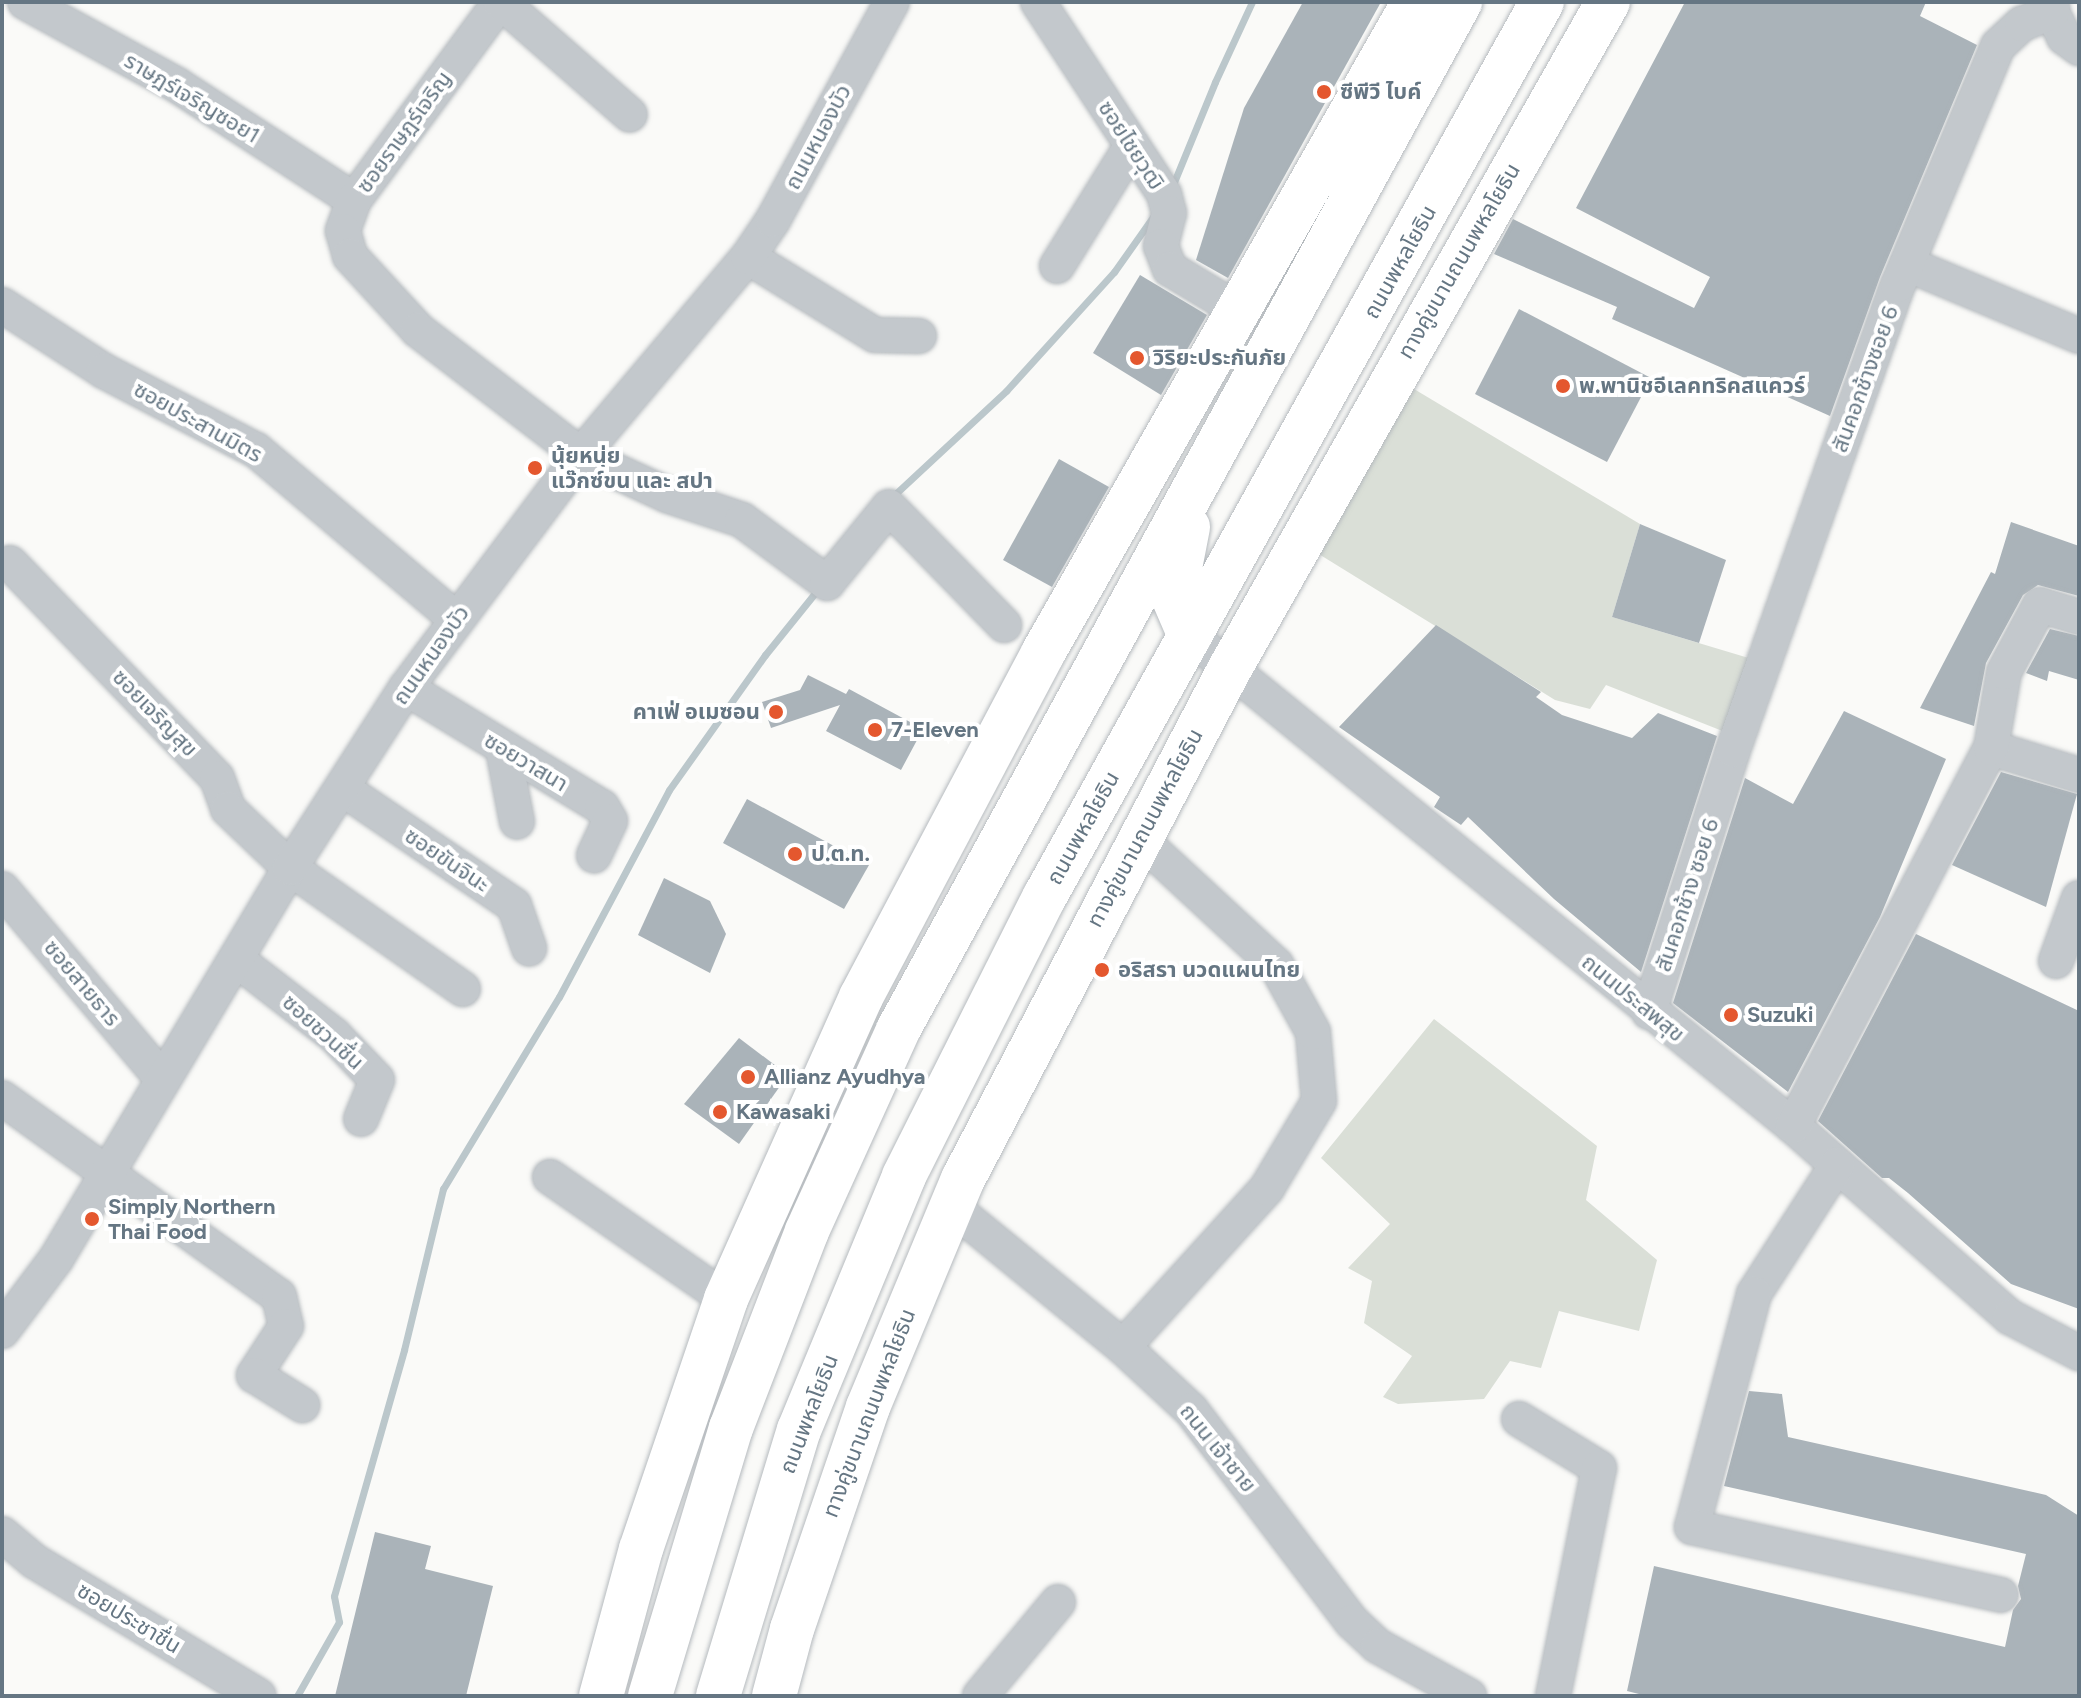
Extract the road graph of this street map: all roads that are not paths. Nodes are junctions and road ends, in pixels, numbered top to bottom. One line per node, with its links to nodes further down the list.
1 (25, 2): 14 (street, ราษฎร์เจริญซอย1)
2 (892, 2): 16 (street, ถนนหนองบัว)
3 (1038, 2): 12 (street, ซอยไชยวุฒิ)
4 (1414, 2): 15 (main road)
5 (1460, 2): 24 (main road)
6 (1542, 2): 13 (main road, ถนนพหลโยธิน)
7 (1608, 2): 20 (main road, ทางคู่ขนานถนนพหลโยธิน)
8 (490, 5): 11 (street); 14 (street, ซอยราษฎร์เจริญ)
9 (2052, 7): 10 (street); 17 (street, สันคอกช้างซอย 6)
10 (2079, 48)
11 (630, 115)
12 (1132, 145): 18 (street); 21 (street, ซอยไชยวุฒิ)
13 (1451, 171): 20 (main road); 31 (main road, ถนนพหลโยธิน)
14 (354, 200): 25 (street, ซอยราษฎร์เจริญ)
15 (1274, 251): 21 (main road); 24 (main road)
16 (748, 257): 22 (street); 25 (street, ถนนหนองบัว)
17 (1907, 264): 23 (street); 38 (street, สันคอกช้างซอย 6)
18 (1057, 266)
19 (2, 305): 29 (street, ซอยประสานมิตร)
20 (1433, 305): 32 (main road, ทางคู่ขนานถนนพหลโยธิน)
21 (1240, 311): 50 (main road)
22 (919, 336)
23 (2079, 336)
24 (1262, 366): 26 (main road)
25 (581, 455): 29 (street, ถนนหนองบัว); 30 (street, ซอยราษฎร์เจริญ)
26 (1197, 486): 31 (main road); 34 (main road)
27 (10, 563): 43 (street, ซอยเจริญสุข)
28 (2079, 617): 35 (street)
29 (455, 618): 33 (street, ถนนหนองบัว)
30 (1004, 625)
31 (1190, 636): 32 (street, ถนนประสพสุข); 34 (main road); 61 (main road, ถนนพหลโยธิน)
32 (1229, 670): 41 (main road, ทางคู่ขนานถนนพหลโยธิน); 51 (street, ถนนประสพสุข)
33 (406, 688): 36 (street, ซอยวาสนา); 39 (street, ถนนหนองบัว)
34 (1068, 715): 56 (main road)
35 (1991, 748): 37 (street); 55 (street)
36 (503, 749): 40 (street); 42 (street, ซอยวาสนา)
37 (2079, 775)
38 (1724, 777): 51 (street, สันคอกช้าง ซอย 6)
39 (343, 789): 43 (street, ถนนหนองบัว); 46 (street, ซอยขันจินะ)
40 (517, 822)
41 (1139, 838): 60 (main road, ทางคู่ขนานถนนพหลโยธิน); 64 (street)
42 (594, 855)
43 (290, 868): 47 (street, ถนนหนองบัว); 49 (street, ซอยเจริญสุข)
44 (2, 889): 52 (street, ซอยสายธาร)
45 (2079, 898): 48 (street)
46 (529, 948)
47 (237, 960): 52 (street, ถนนหนองบัว); 54 (street, ซอยชวนชื่น)
48 (2056, 961)
49 (463, 989)
50 (861, 997): 56 (main road); 62 (main road)
51 (1649, 1012): 55 (street, ถนนประสพสุข)
52 (162, 1078): 58 (street, ถนนหนองบัว)
53 (2, 1098): 58 (street)
54 (361, 1119)
55 (1793, 1126): 57 (street, ถนนประสพสุข)
56 (854, 1130): 71 (main road)
57 (1837, 1165): 65 (street, ถนนประสพสุข); 69 (street)
58 (106, 1174): 63 (street, ถนนหนองบัว); 66 (street)
59 (550, 1177): 62 (street)
60 (958, 1193): 61 (main road); 64 (street, ถนน เจ้าชาย); 77 (main road, ทางคู่ขนานถนนพหลโยธิน)
61 (879, 1237): 76 (main road, ถนนพหลโยธิน)
62 (726, 1299): 73 (main road)
63 (2, 1331)
64 (1123, 1347): 79 (street, ถนน เจ้าชาย)
65 (2079, 1353)
66 (302, 1405)
67 (1519, 1419): 80 (street)
68 (2, 1534): 72 (street, ซอยประชาชื่น)
69 (2001, 1595)
70 (1058, 1602): 78 (street)
71 (671, 1619): 74 (main road); 75 (main road)
72 (259, 1696)
73 (601, 1696)
74 (618, 1696)
75 (650, 1696)
76 (718, 1696)
77 (774, 1696)
78 (980, 1696)
79 (1469, 1696)
80 (1553, 1696)

